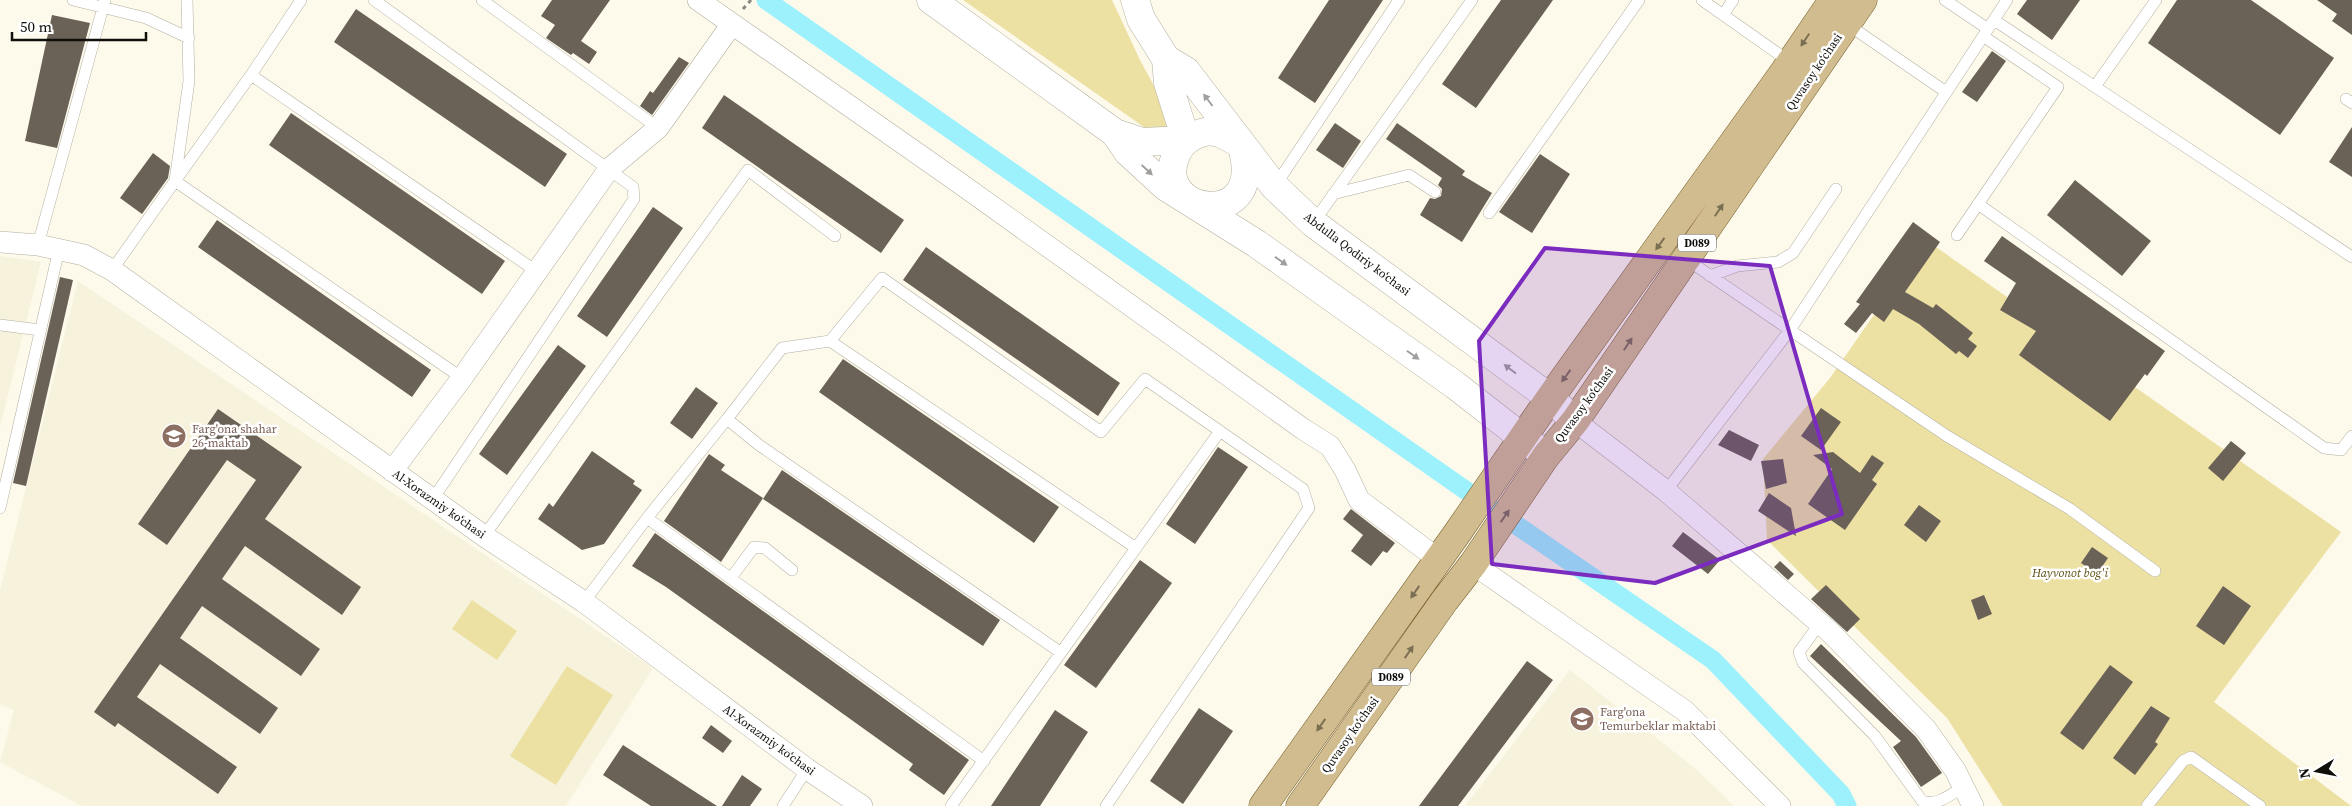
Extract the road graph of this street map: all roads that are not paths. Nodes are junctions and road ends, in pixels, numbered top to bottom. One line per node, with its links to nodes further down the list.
1 (73, 0): 19 (lane)
2 (187, 0): 24 (lane)
3 (301, 0): 27 (lane)
4 (374, 0): 34 (lane)
5 (482, 0): 30 (lane)
6 (698, 0): 21 (street)
7 (931, 0): 31 (street)
8 (1135, 0): 25 (street, Abdulla Qodiriy koʻchasi)
9 (1399, 0): 36 (lane)
10 (1472, 0): 39 (lane)
11 (1639, 0): 42 (lane)
12 (1702, 0): 20 (lane)
13 (1733, 0): 20 (lane)
14 (1833, 0): 26 (main road, Quvasoy koʻchasi / D089, one-way to 26)
15 (1863, 0): 22 (main road, Quvasoy koʻchasi / D089)
16 (1945, 0): 23 (lane)
17 (2007, 0): 23 (lane)
18 (2156, 0): 28 (lane)
19 (104, 4): 24 (lane); 47 (lane)
20 (1723, 15): 26 (lane)
21 (732, 24): 30 (street); 73 (street)
22 (1846, 24): 29 (lane); 50 (main road, Quvasoy koʻchasi / D089, one-way to 22)
23 (1988, 28): 28 (lane); 29 (lane); 41 (lane)
24 (188, 38): 35 (lane)
25 (1166, 59): 32 (street, Abdulla Qodiriy koʻchasi); 33 (street, Abdulla Qodiriy koʻchasi, one-way to 25)
26 (1790, 62): 59 (main road, Quvasoy koʻchasi / D089, one-way to 59)
27 (251, 75): 35 (lane); 52 (lane)
28 (2096, 85): 49 (lane)
29 (1946, 92): 56 (lane)
30 (658, 128): 34 (street)
31 (1115, 133): 32 (street); 40 (street, one-way to 40)
32 (1186, 140): 33 (street); 40 (street)
33 (1241, 144): 36 (street, Abdulla Qodiriy koʻchasi); 40 (street)
34 (609, 169): 52 (street); 68 (lane)
35 (175, 181): 51 (lane); 58 (lane)
36 (1274, 186): 43 (street, Abdulla Qodiriy koʻchasi)
37 (1836, 189): 53 (lane)
38 (1435, 192): 39 (lane)
39 (1333, 194): 43 (lane)
40 (1193, 203): 64 (street, one-way to 64)
41 (1978, 204): 44 (lane); 63 (lane)
42 (1489, 213)
43 (1313, 223): 59 (street, Abdulla Qodiriy koʻchasi, one-way to 43)
44 (1957, 235)
45 (836, 236): 71 (lane)
46 (0, 242): 47 (street, Al-Xorazmiy koʻchasi)
47 (38, 245): 48 (street, Al-Xorazmiy koʻchasi)
48 (59, 249): 51 (street, Al-Xorazmiy koʻchasi); 55 (lane)
49 (2352, 257)
50 (1686, 259): 53 (lane); 61 (main road, Quvasoy koʻchasi / D089, one-way to 50)
51 (112, 270): 66 (street, Al-Xorazmiy koʻchasi)
52 (536, 270): 58 (street)
53 (1710, 276): 56 (lane)
54 (0, 326): 55 (lane)
55 (40, 330): 69 (lane)
56 (1790, 330): 67 (lane); 76 (lane)
57 (830, 341): 60 (lane); 62 (lane); 72 (lane)
58 (462, 378): 66 (street)
59 (1550, 398): 61 (street, Abdulla Qodiriy koʻchasi); 64 (main road, Quvasoy koʻchasi / D089)
60 (727, 419): 70 (lane); 80 (lane)
61 (1575, 421): 65 (main road, Quvasoy koʻchasi / D089); 67 (street)
62 (1220, 431): 72 (lane); 87 (lane)
63 (2352, 436)
64 (1522, 438): 65 (street); 73 (main road, Quvasoy koʻchasi / D089)
65 (1546, 456): 74 (main road, Quvasoy koʻchasi / D089, one-way to 65)
66 (392, 471): 68 (street, Al-Xorazmiy koʻchasi)
67 (1666, 491): 79 (street)
68 (433, 499): 71 (street, Al-Xorazmiy koʻchasi)
69 (0, 508)
70 (647, 518): 77 (lane); 78 (lane)
71 (484, 536): 78 (street, Al-Xorazmiy koʻchasi)
72 (1136, 548): 80 (lane)
73 (1446, 548): 88 (main road, D089, one-way to 88)
74 (1478, 556): 89 (main road, Quvasoy koʻchasi / D089, one-way to 74); 90 (street)
75 (792, 570): 77 (lane)
76 (2155, 571)
77 (731, 578): 81 (lane)
78 (584, 602): 82 (street, Al-Xorazmiy koʻchasi)
79 (1820, 623): 83 (street); 83 (lane)
80 (1060, 652): 81 (lane)
81 (984, 761): 86 (lane)
82 (807, 768): 84 (lane); 85 (street, Al-Xorazmiy koʻchasi)
83 (1963, 787): 91 (street)
84 (783, 806)
85 (862, 806)
86 (951, 806)
87 (1106, 806)
88 (1263, 806)
89 (1300, 806)
90 (1780, 806)
91 (1973, 806)
92 (2147, 806): 93 (lane)
93 (2260, 806)

